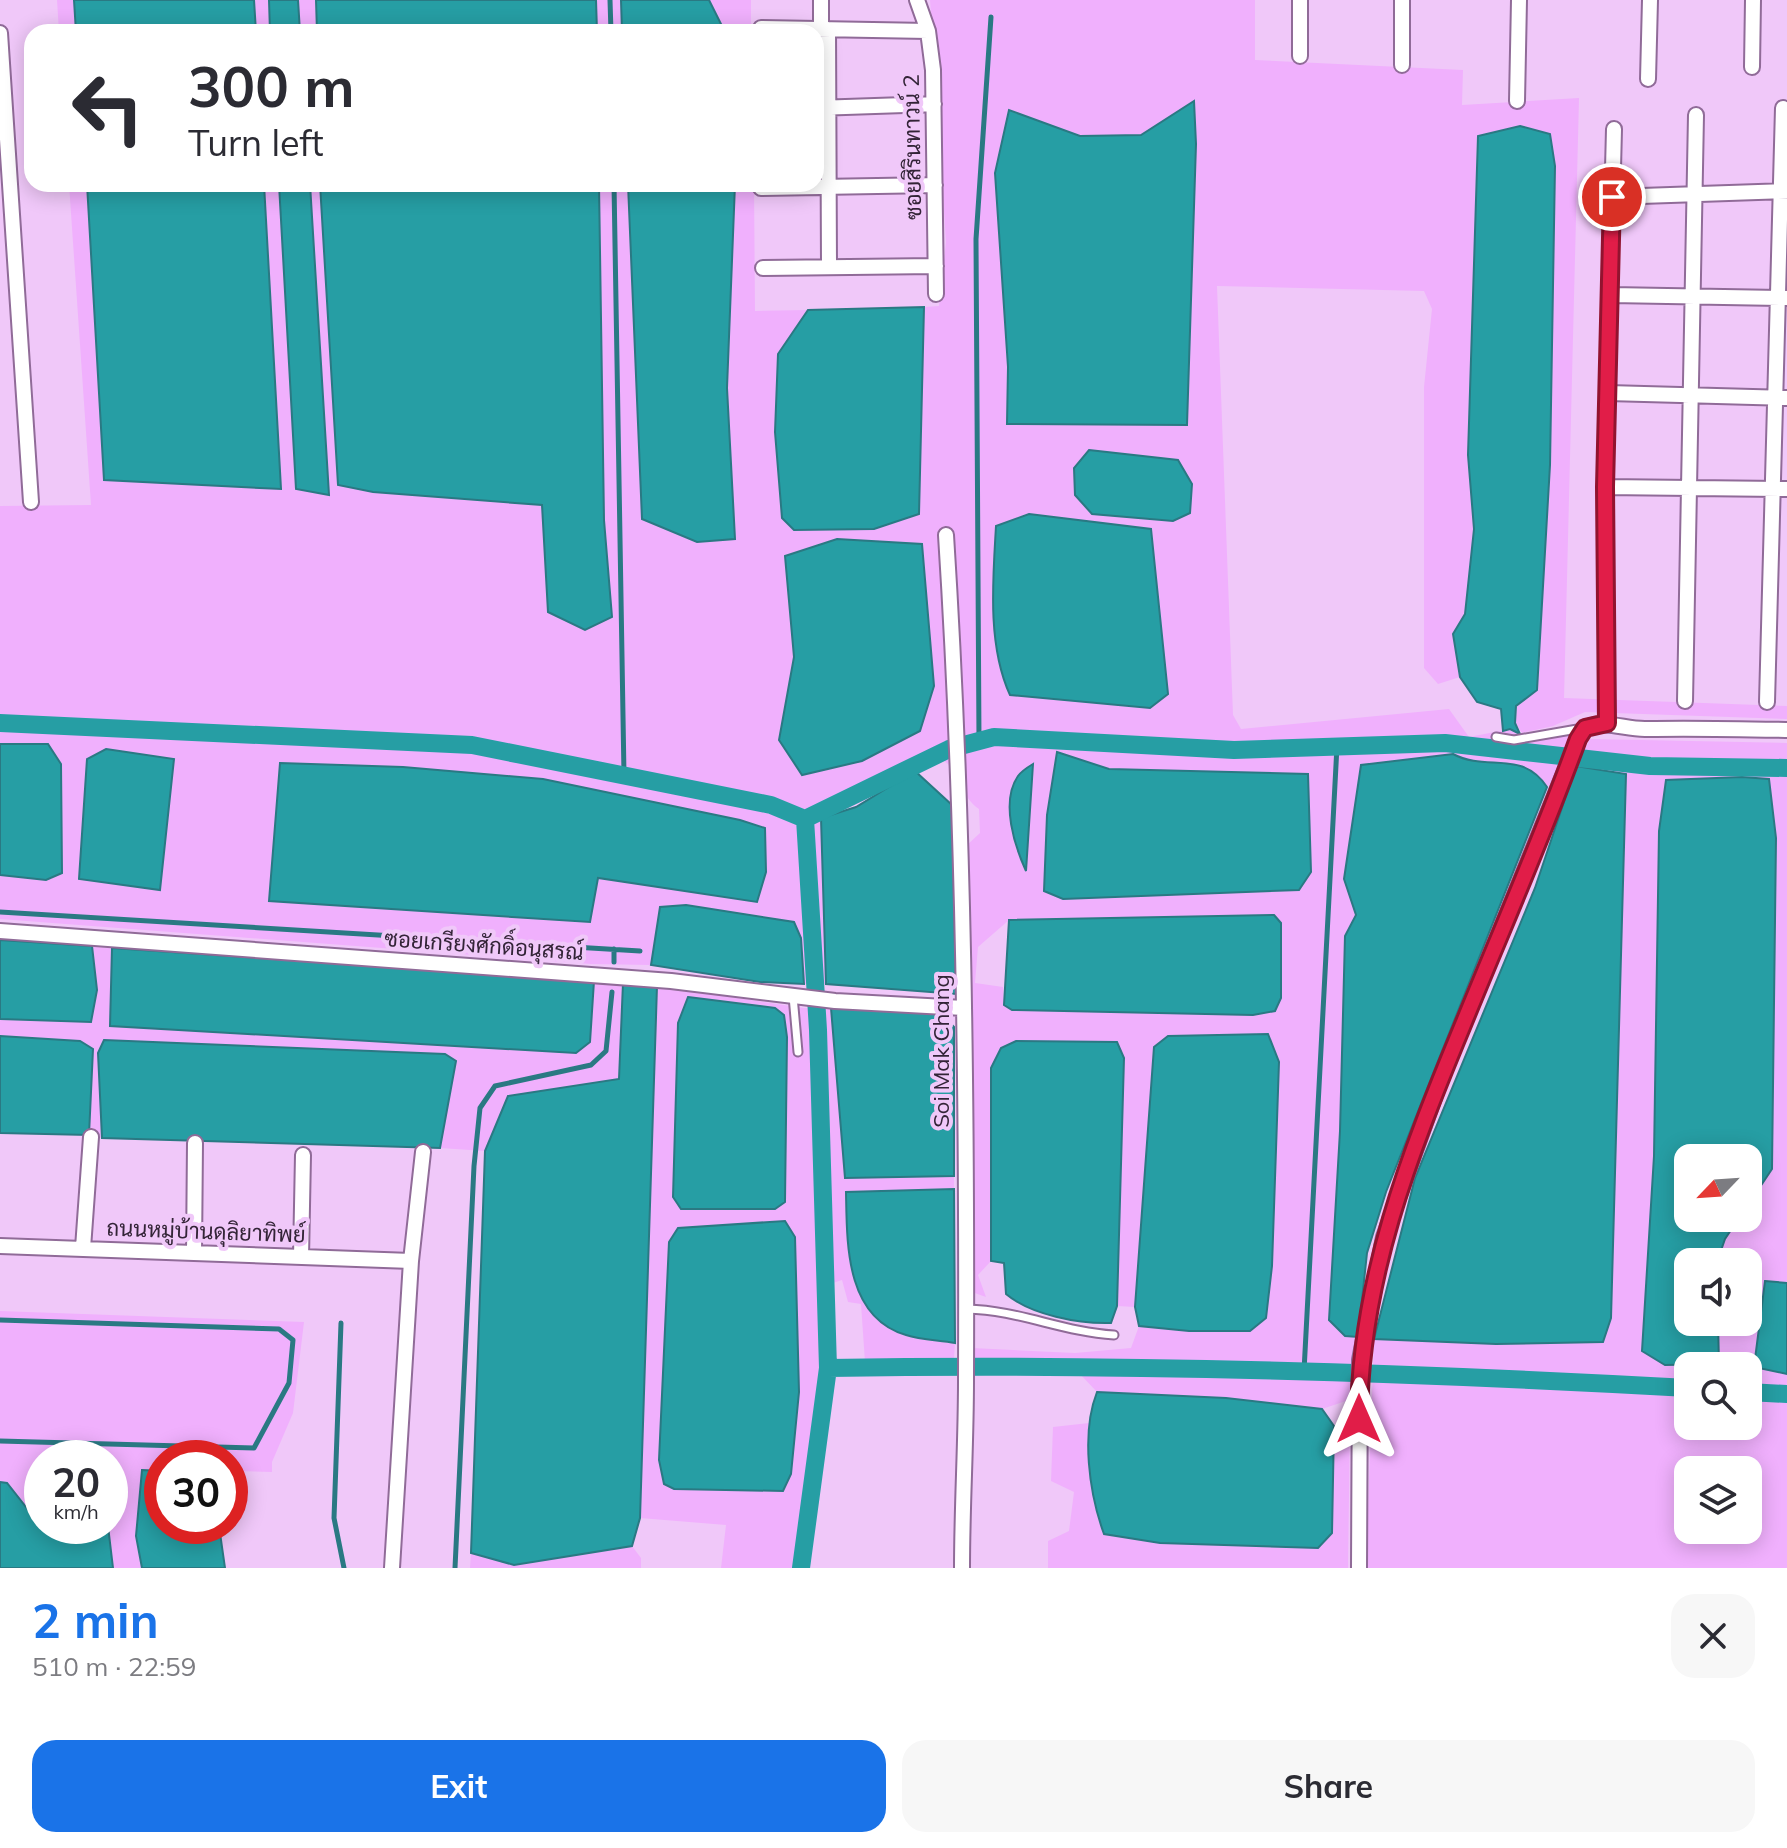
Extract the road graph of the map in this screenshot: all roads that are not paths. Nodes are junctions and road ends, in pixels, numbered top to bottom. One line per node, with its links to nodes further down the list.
1 (821, 0): 8 (street)
2 (917, 0): 10 (street, ซอยสิรินทาวน์ 2)
3 (1300, 0): 12 (street)
4 (1402, 0): 13 (street)
5 (1519, 0): 16 (street)
6 (1650, 0): 15 (street)
7 (1753, 0): 14 (street)
8 (824, 24)
9 (824, 28): 10 (street)
10 (928, 31): 17 (street, ซอยสิรินทาวน์ 2)
11 (0, 33): 42 (street)
12 (1300, 56)
13 (1402, 65)
14 (1752, 67)
15 (1648, 79)
16 (1517, 101)
17 (934, 104): 18 (street); 23 (street, ซอยสิรินทาวน์ 2)
18 (824, 108)
19 (1783, 108): 26 (street)
20 (1696, 115): 27 (street)
21 (824, 126): 25 (street)
22 (1614, 129): 28 (street)
23 (935, 185): 25 (street); 30 (street, ซอยสิรินทาวน์ 2)
24 (824, 187): 25 (street)
25 (831, 187): 29 (street)
26 (1783, 191): 27 (street); 35 (street)
27 (1695, 192): 28 (street); 34 (street)
28 (1612, 197): 33 (street)
29 (829, 266): 30 (street); 31 (street)
30 (936, 266): 32 (street, ซอยสิรินทาวน์ 2)
31 (763, 268)
32 (936, 294)
33 (1611, 295): 34 (street); 36 (street)
34 (1694, 296): 35 (street); 37 (street)
35 (1782, 298): 38 (street)
36 (1608, 393): 37 (street); 39 (street)
37 (1693, 396): 38 (street); 40 (street)
38 (1782, 398): 41 (street)
39 (1605, 487): 40 (street); 46 (street)
40 (1689, 488): 41 (street); 44 (street)
41 (1780, 489): 45 (street)
42 (31, 502)
43 (946, 535): 52 (street, Soi Mak Chang)
44 (1685, 701)
45 (1767, 702)
46 (1607, 723): 47 (street); 48 (street)
47 (1787, 730)
48 (1581, 734): 49 (lane); 67 (street)
49 (1496, 737)
50 (0, 931): 51 (street, ซอยเกรียงศักดิ์อนุสรณ์)
51 (799, 996): 52 (street, ซอยเกรียงศักดิ์อนุสรณ์); 53 (lane)
52 (964, 1008): 63 (street, Soi Mak Chang)
53 (798, 1052)
54 (91, 1137): 59 (street)
55 (195, 1143): 60 (street)
56 (423, 1152): 62 (street)
57 (303, 1155): 61 (street)
58 (0, 1246): 59 (street, ถนนหมู่บ้านดุลิยาทิพย์)
59 (83, 1248): 60 (street, ถนนหมู่บ้านดุลิยาทิพย์)
60 (194, 1253): 61 (street, ถนนหมู่บ้านดุลิยาทิพย์)
61 (301, 1257): 62 (street, ถนนหมู่บ้านดุลิยาทิพย์)
62 (411, 1261): 65 (street)
63 (965, 1309): 64 (lane); 66 (street, Soi Mak Chang)
64 (1114, 1335)
65 (392, 1568)
66 (962, 1568)
67 (1359, 1568)

